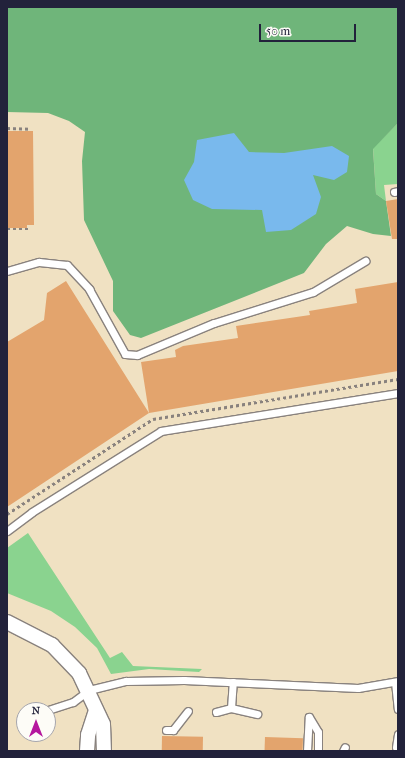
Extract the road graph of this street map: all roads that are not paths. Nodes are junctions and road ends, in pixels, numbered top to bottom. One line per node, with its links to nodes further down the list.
1 (365, 261): 2 (lane)
2 (7, 271)
3 (398, 393): 4 (lane)
4 (7, 531)
5 (7, 622): 8 (street)
6 (233, 682): 7 (lane); 8 (lane); 10 (lane)
7 (396, 682): 11 (lane)
8 (89, 690): 9 (lane); 12 (street)
9 (56, 707)
10 (231, 708): 14 (lane); 15 (lane)
11 (398, 709)
12 (96, 710): 19 (street); 20 (street)
13 (188, 711): 16 (lane)
14 (216, 712)
15 (257, 714)
16 (166, 730)
17 (398, 734): 18 (lane)
18 (396, 747)
19 (87, 751)
20 (104, 751)
21 (308, 751): 22 (lane)
22 (318, 751)

